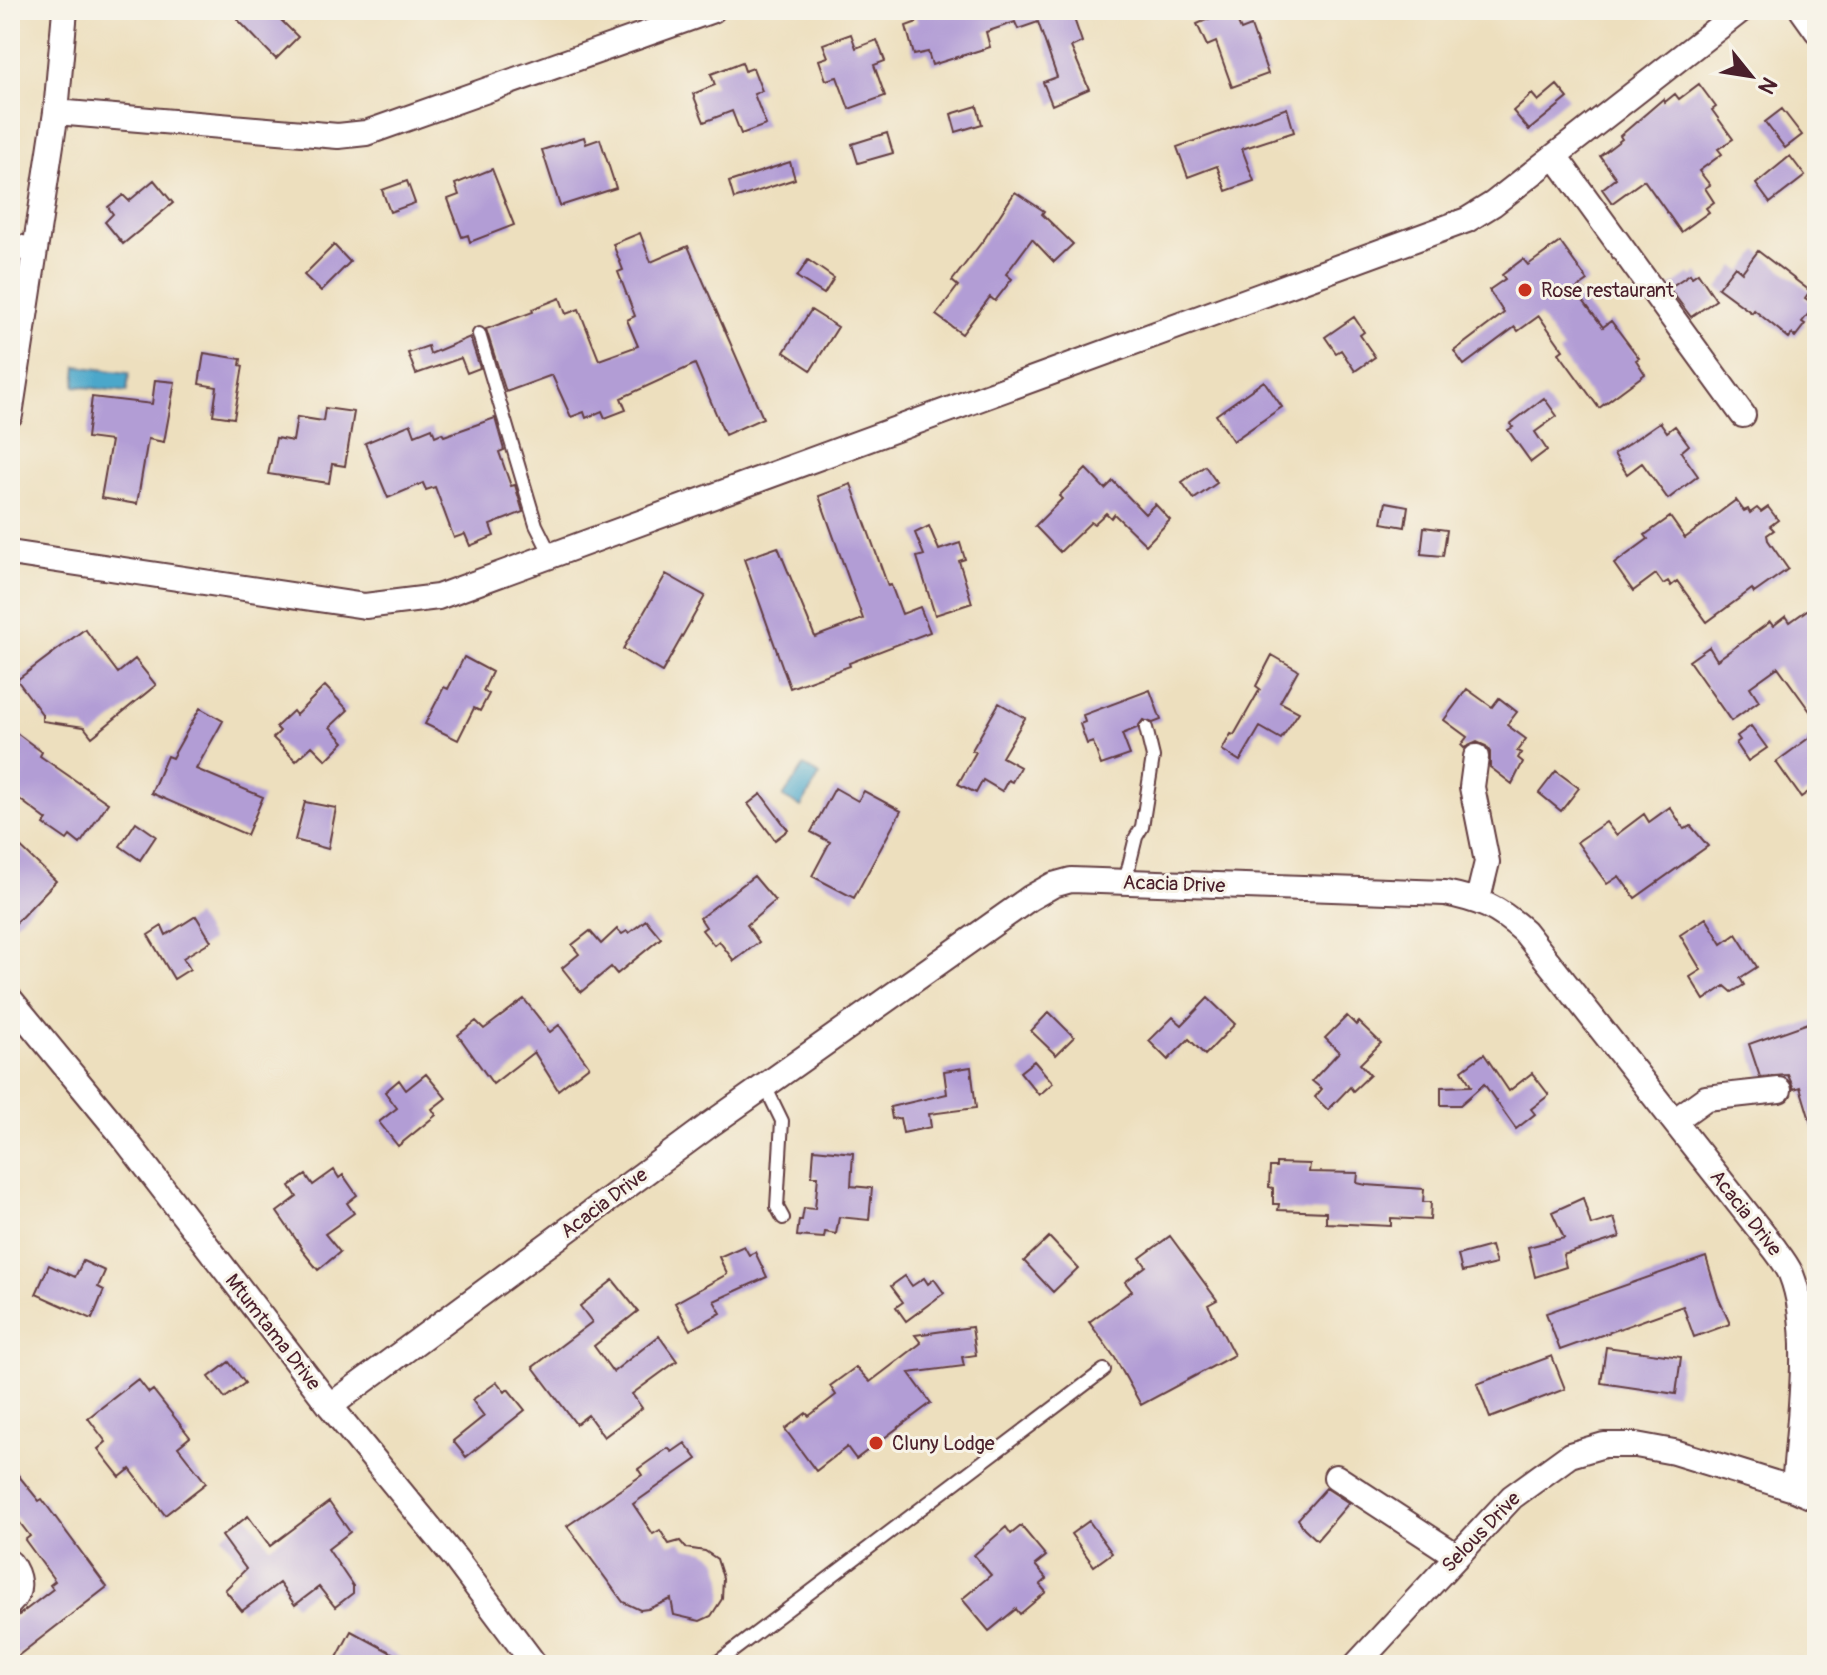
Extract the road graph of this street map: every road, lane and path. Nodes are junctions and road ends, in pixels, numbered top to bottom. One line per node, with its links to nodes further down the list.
1 (65, 10): 6 (street)
2 (713, 10): 6 (street)
3 (1741, 10): 7 (street)
4 (1802, 10): 5 (street)
5 (1817, 31)
6 (56, 112): 9 (street)
7 (1555, 156): 12 (street); 14 (street)
8 (10, 246): 9 (street)
9 (35, 250): 11 (street)
10 (479, 334): 14 (lane)
11 (10, 415)
12 (1743, 415)
13 (10, 553): 14 (street)
14 (551, 555)
15 (1146, 728): 17 (lane)
16 (1476, 757): 18 (street)
17 (1125, 882): 18 (street, Acacia Drive); 20 (street, Acacia Drive)
18 (1478, 899): 22 (street, Acacia Drive)
19 (10, 999): 25 (street, Mtumtama Drive)
20 (765, 1086): 23 (lane); 25 (street, Acacia Drive)
21 (1779, 1090): 22 (street)
22 (1674, 1121): 27 (street, Acacia Drive)
23 (783, 1218)
24 (1104, 1370): 33 (lane)
25 (330, 1406): 32 (street, Mtumtama Drive)
26 (1336, 1477): 29 (street)
27 (1794, 1489): 28 (street, Selous Drive); 29 (street, Selous Drive)
28 (1817, 1499)
29 (1457, 1556): 34 (street, Selous Drive)
30 (10, 1563): 31 (street)
31 (10, 1603)
32 (535, 1665)
33 (714, 1665)
34 (1356, 1665)

